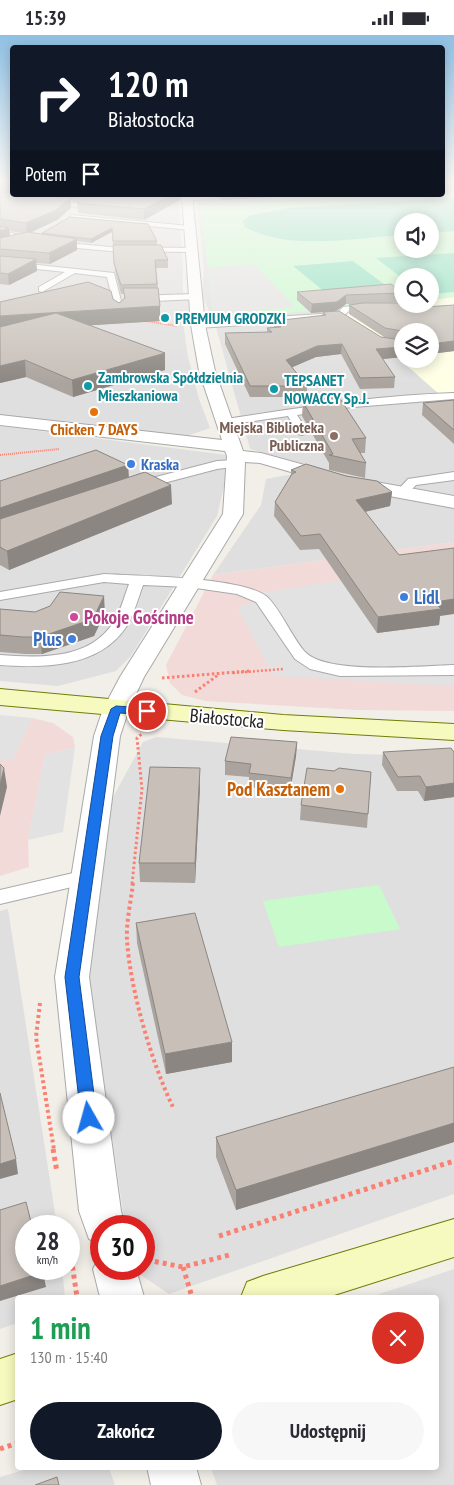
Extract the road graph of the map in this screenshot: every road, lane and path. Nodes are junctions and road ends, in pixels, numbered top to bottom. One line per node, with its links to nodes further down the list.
1 (106, 249): 2 (lane)
2 (110, 249): 3 (lane); 4 (lane)
3 (192, 250): 8 (street)
4 (93, 259)
5 (0, 263): 6 (lane)
6 (73, 271): 7 (lane); 9 (lane)
7 (42, 289)
8 (194, 297): 9 (lane); 14 (street)
9 (117, 299): 11 (lane)
10 (380, 306): 12 (lane)
11 (120, 313)
12 (340, 316): 13 (lane); 14 (lane)
13 (352, 319)
14 (198, 325): 18 (street)
15 (454, 396): 16 (lane)
16 (290, 411): 18 (lane); 19 (lane)
17 (0, 420): 22 (street)
18 (226, 422): 22 (street)
19 (302, 432)
20 (65, 447): 21 (path)
21 (0, 455)
22 (235, 455): 24 (lane); 25 (street); 28 (street)
23 (454, 475): 25 (lane)
24 (128, 489)
25 (402, 492): 26 (street)
26 (454, 502)
27 (138, 580): 28 (lane); 29 (lane); 30 (lane)
28 (189, 583): 31 (lane); 37 (street)
29 (0, 595)
30 (0, 660)
31 (316, 666): 32 (lane); 33 (path)
32 (454, 669)
33 (218, 675): 34 (path); 36 (path)
34 (156, 678)
35 (0, 697): 37 (main road, Białostocka)
36 (188, 697)
37 (116, 709): 39 (main road, Białostocka); 40 (street)
38 (146, 730): 42 (path)
39 (454, 732)
40 (86, 877): 41 (lane); 44 (street)
41 (0, 897)
42 (173, 1107)
43 (454, 1161): 45 (path)
44 (101, 1215)
45 (219, 1236)
46 (454, 1238): 55 (main road)
47 (229, 1255): 49 (path)
48 (155, 1260): 49 (path)
49 (183, 1267): 54 (path)
50 (75, 1280): 52 (path)
51 (118, 1280): 53 (street)
52 (78, 1295)
53 (122, 1295)
54 (191, 1295)
55 (269, 1295)
56 (15, 1377): 57 (main road)
57 (0, 1382)
58 (15, 1444): 59 (path)
59 (0, 1449)
60 (172, 1470): 61 (street)
61 (176, 1485)

